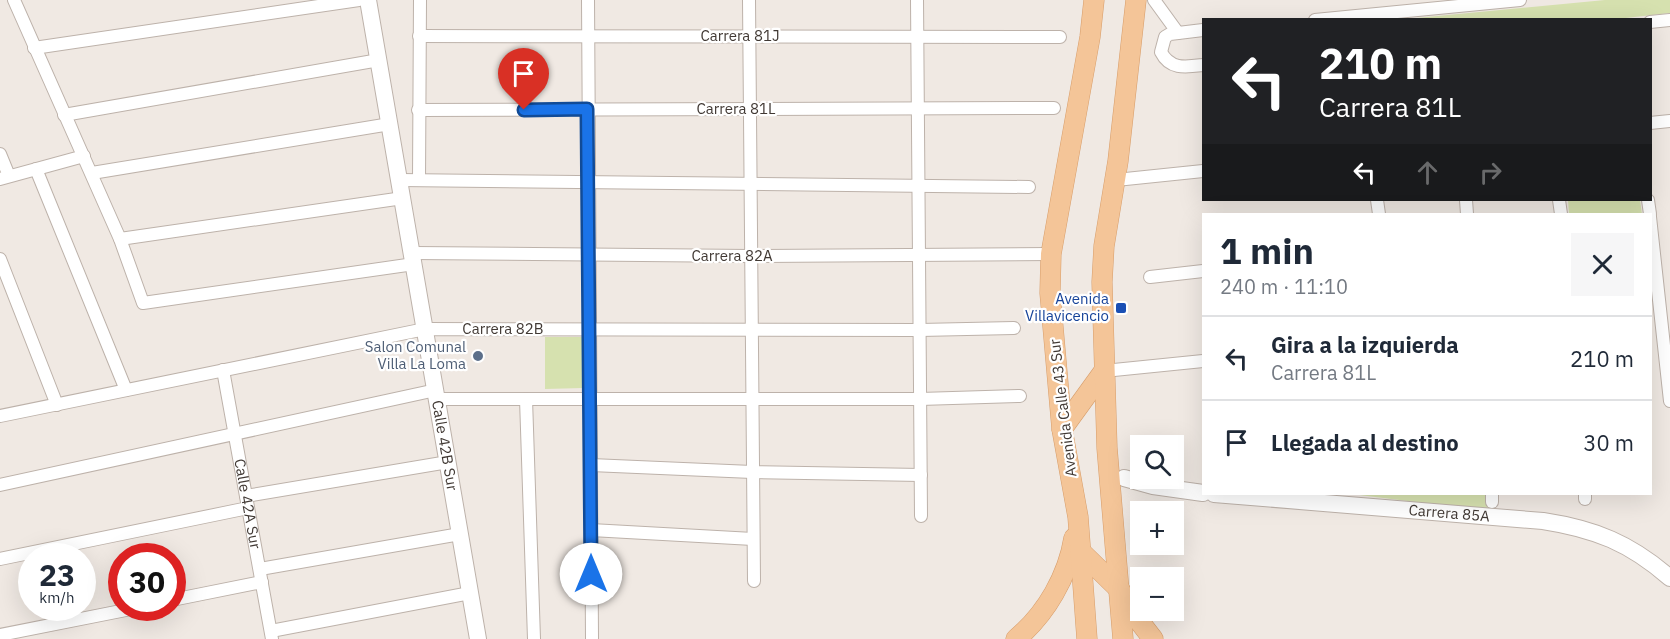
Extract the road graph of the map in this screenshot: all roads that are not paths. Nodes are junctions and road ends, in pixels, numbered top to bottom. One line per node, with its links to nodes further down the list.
1 (14, 0): 23 (street)
2 (359, 0): 23 (street)
3 (368, 0): 24 (street)
4 (420, 0): 18 (street)
5 (588, 0): 19 (street)
6 (749, 0): 20 (street)
7 (917, 0): 21 (street)
8 (1136, 0): 43 (main road)
9 (1154, 0): 17 (street)
10 (1520, 0): 12 (street)
11 (1095, 1): 51 (main road, Avenida Calle 43 Sur)
12 (1442, 4): 13 (street)
13 (1331, 18)
14 (1670, 20): 15 (street)
15 (1652, 22)
16 (1202, 30): 17 (street)
17 (1178, 33): 25 (street)
18 (420, 36): 19 (street, Carrera 81J); 30 (street)
19 (588, 36): 20 (street, Carrera 81J); 28 (street)
20 (749, 36): 21 (street, Carrera 81J); 29 (street)
21 (917, 37): 22 (street, Carrera 81J); 26 (street)
22 (1060, 37)
23 (34, 48): 31 (street)
24 (379, 60): 31 (street); 34 (street)
25 (1202, 65)
26 (918, 108): 27 (street, Carrera 81L); 29 (street, Carrera 81L); 46 (street)
27 (1054, 108)
28 (587, 109): 29 (street, Carrera 81L); 30 (street, Carrera 81L); 44 (street)
29 (748, 109): 45 (street)
30 (418, 110): 42 (street)
31 (64, 115): 36 (street)
32 (1670, 121): 33 (street)
33 (1652, 123)
34 (390, 124): 39 (street); 41 (street)
35 (0, 154): 40 (street)
36 (84, 156): 37 (street); 39 (street)
37 (36, 169): 40 (street); 68 (street)
38 (1202, 171): 43 (street)
39 (92, 173): 50 (street)
40 (4, 177)
41 (400, 180): 42 (street); 48 (street, Calle 42B Sur)
42 (418, 180): 44 (street)
43 (1116, 180): 67 (main road)
44 (589, 182): 45 (street); 52 (street)
45 (750, 184): 46 (street); 54 (street)
46 (919, 186): 47 (street); 53 (street)
47 (1029, 188)
48 (403, 198): 50 (street); 55 (street, Calle 42B Sur)
49 (1652, 237): 64 (street)
50 (120, 239): 55 (street, Carrera 82A)
51 (1051, 254): 53 (street, Carrera 82A); 78 (main road, Avenida Calle 43 Sur)
52 (590, 255): 54 (street, Carrera 82A); 55 (street, Carrera 82A); 61 (street)
53 (920, 255): 54 (street, Carrera 82A); 63 (street)
54 (750, 256): 62 (street)
55 (413, 258): 59 (street, Calle 42B Sur)
56 (0, 259): 76 (street)
57 (1202, 271): 58 (street)
58 (1150, 277)
59 (425, 328): 61 (street, Carrera 82B); 66 (street, Carrera 82B); 69 (street, Calle 42B Sur)
60 (1014, 328): 63 (street, Carrera 82B)
61 (590, 329): 62 (street, Carrera 82B); 72 (street)
62 (751, 329): 63 (street, Carrera 82B); 73 (street)
63 (920, 330): 74 (street)
64 (1661, 332): 75 (street)
65 (1202, 361): 67 (street)
66 (223, 370): 68 (street, Carrera 82B); 79 (street, Calle 42A Sur)
67 (1104, 371): 78 (main road); 100 (main road)
68 (126, 390): 76 (street, Carrera 82B)
69 (436, 395): 71 (street); 79 (street); 80 (street, Calle 42B Sur)
70 (1020, 396): 74 (street)
71 (526, 399): 72 (street); 108 (street)
72 (590, 399): 73 (street); 81 (street)
73 (751, 399): 74 (street); 82 (street)
74 (920, 399): 83 (street)
75 (1670, 401)
76 (57, 405): 77 (street, Carrera 82B)
77 (0, 416)
78 (1062, 429): 90 (main road, Avenida Calle 43 Sur)
79 (234, 434): 85 (street); 88 (street, Calle 42A Sur)
80 (448, 462): 88 (street); 92 (street, Calle 42B Sur)
81 (591, 465): 82 (street); 91 (street)
82 (752, 472): 83 (street); 93 (street)
83 (921, 475): 89 (street)
84 (1124, 478): 86 (street)
85 (0, 485)
86 (1202, 492)
87 (1226, 495): 97 (street, Carrera 85A)
88 (247, 502): 95 (street); 96 (street, Calle 42A Sur)
89 (921, 516)
90 (1078, 517): 94 (main road, Avenida Calle 43 Sur); 109 (main road)
91 (591, 530): 93 (street); 106 (street)
92 (460, 534): 96 (street); 101 (street, Calle 42B Sur)
93 (753, 539): 98 (street)
94 (1080, 551): 100 (main road); 110 (main road, Avenida Calle 43 Sur)
95 (0, 559)
96 (260, 569): 99 (street, Calle 42A Sur)
97 (1670, 578)
98 (754, 581)
99 (262, 582): 102 (street); 105 (street, Calle 42A Sur)
100 (1120, 590): 111 (main road); 112 (main road)
101 (470, 593): 105 (street); 107 (street, Calle 42B Sur)
102 (186, 597)
103 (108, 614): 104 (street)
104 (0, 635)
105 (272, 635)
106 (592, 638)
107 (478, 639)
108 (534, 639)
109 (1016, 639)
110 (1087, 639)
111 (1123, 639)
112 (1153, 639)

